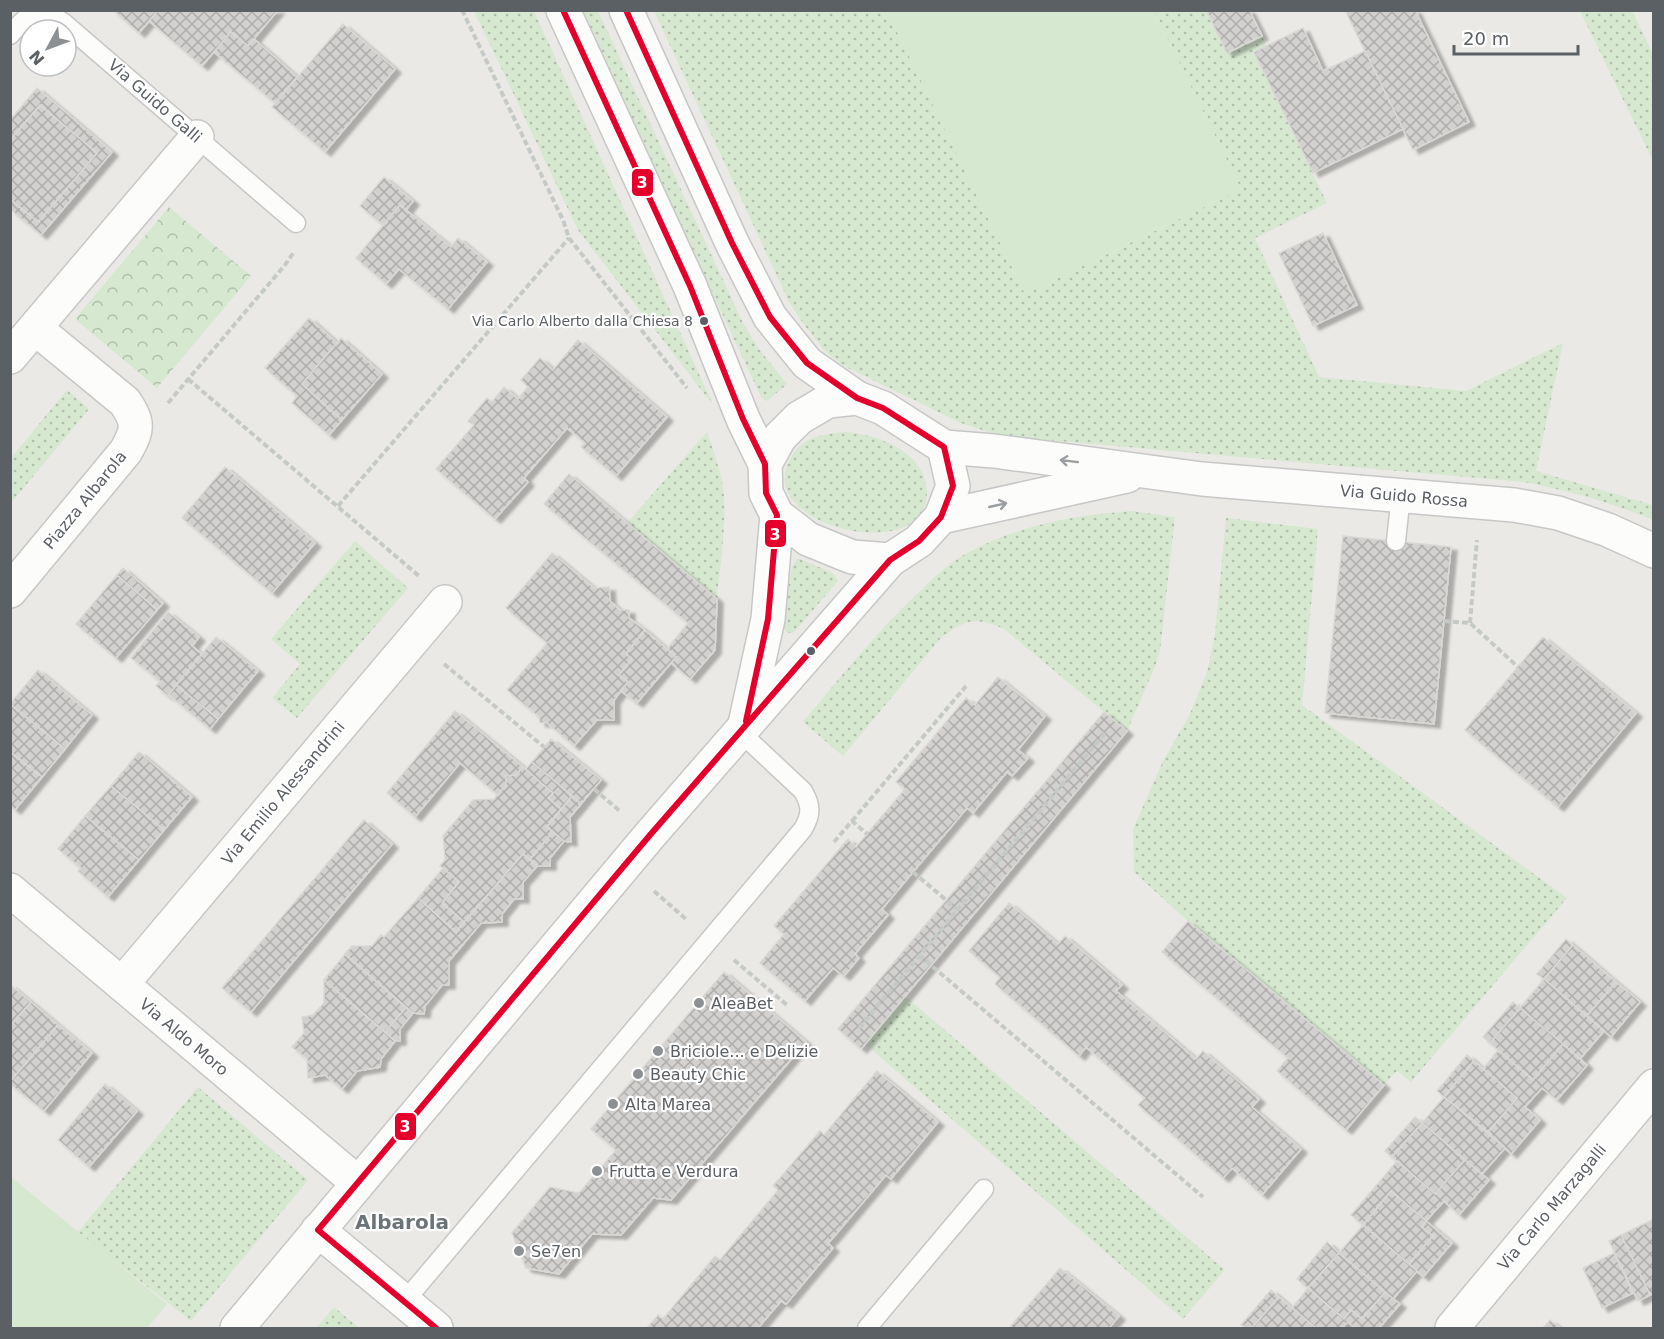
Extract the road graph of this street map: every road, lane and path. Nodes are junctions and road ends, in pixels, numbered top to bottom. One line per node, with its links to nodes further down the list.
1 (462, 10): 7 (path)
2 (563, 10): 15 (street)
3 (626, 10): 12 (street)
4 (10, 35): 5 (lane, Via Guido Galli)
5 (197, 137): 6 (lane, Via Guido Galli); 8 (street)
6 (296, 223): 10 (path)
7 (569, 238): 11 (path); 19 (path)
8 (35, 328): 9 (street); 13 (street)
9 (10, 357)
10 (188, 379): 13 (path); 19 (path)
11 (692, 395)
12 (857, 398): 14 (street); 15 (street)
13 (135, 417): 25 (street, Piazza Albarola)
14 (944, 447): 16 (street, Via Guido Rossa, one-way to 14); 21 (street)
15 (765, 464): 20 (street)
16 (1148, 471): 17 (street, Via Guido Rossa); 21 (street, Via Guido Rossa, one-way to 16)
17 (1401, 495): 18 (street, Via Guido Rossa); 22 (lane)
18 (1480, 502): 23 (street, Via Guido Rossa); 28 (path)
19 (338, 506): 26 (path)
20 (777, 516): 24 (street); 32 (street)
21 (941, 517): 24 (street)
22 (1396, 541)
23 (1653, 551)
24 (890, 560): 32 (street)
25 (16, 572)
26 (445, 602): 29 (street, Via Emilio Alessandrini)
27 (1444, 621): 28 (path)
28 (1470, 623): 30 (path)
29 (413, 639): 34 (path); 41 (street, Via Emilio Alessandrini)
30 (1518, 667)
31 (966, 686): 35 (path)
32 (742, 729): 45 (street); 49 (lane)
33 (1105, 733): 38 (path)
34 (544, 747)
35 (852, 821)
36 (913, 872): 38 (path)
37 (10, 890): 41 (street, Via Aldo Moro)
38 (958, 910): 39 (path)
39 (919, 956): 43 (path); 47 (path)
40 (734, 960): 42 (path)
41 (122, 984): 45 (street, Via Aldo Moro)
42 (787, 1005)
43 (859, 1028)
44 (1653, 1086): 53 (street, Via Carlo Marzagalli)
45 (358, 1183): 48 (street)
46 (984, 1189): 52 (lane)
47 (1203, 1197)
48 (318, 1230): 49 (street); 50 (street)
49 (404, 1302): 51 (street)
50 (237, 1329)
51 (436, 1329)
52 (867, 1329)
53 (1452, 1329)

